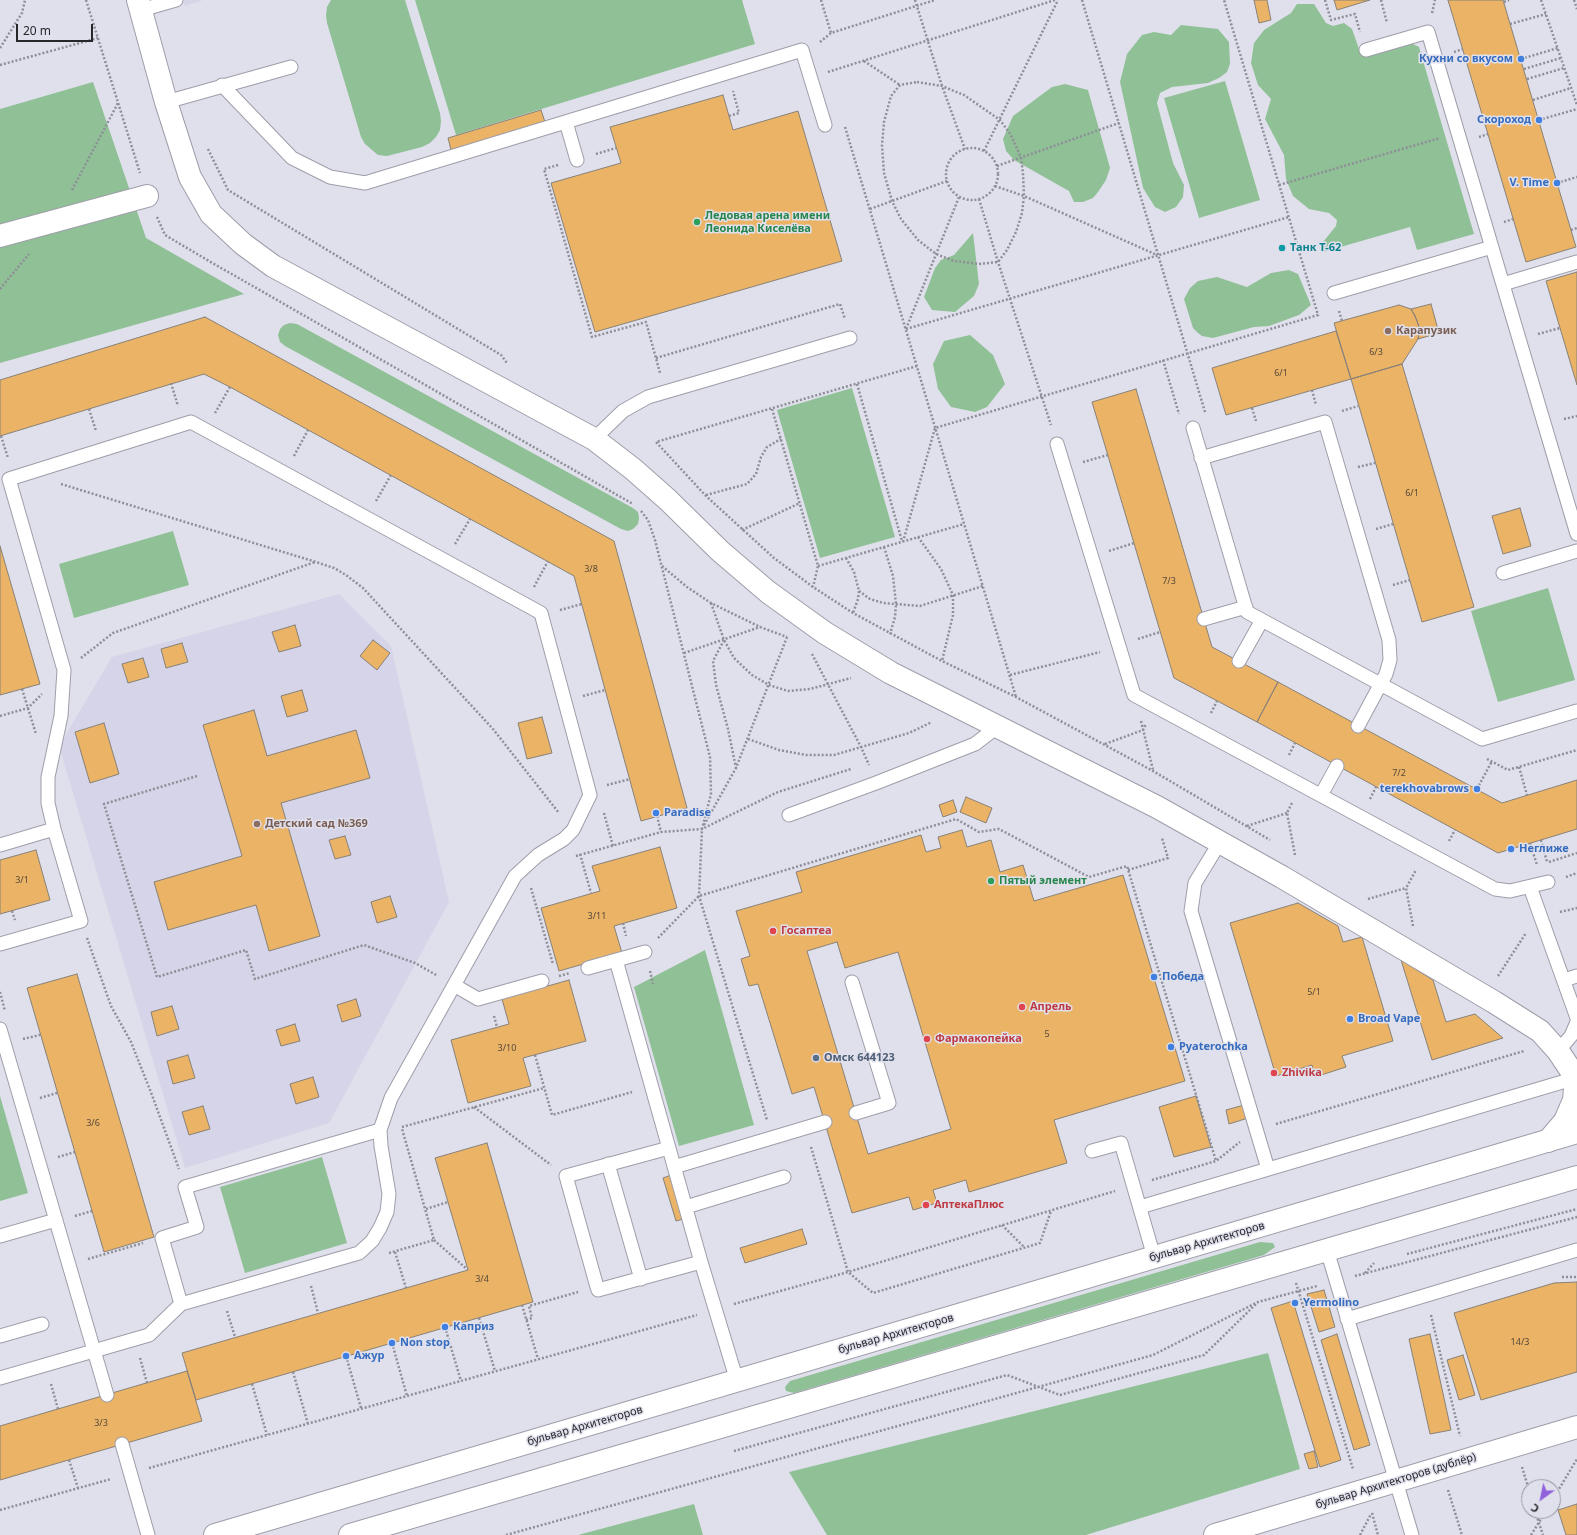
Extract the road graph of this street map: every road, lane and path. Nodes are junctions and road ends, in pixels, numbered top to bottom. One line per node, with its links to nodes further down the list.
1 (25, 0): 27 (path)
2 (176, 0): 17 (lane)
3 (821, 0): 24 (path)
4 (915, 0): 18 (path)
5 (935, 0): 18 (path)
6 (1055, 0): 26 (path)
7 (1058, 0): 51 (path)
8 (1082, 0): 54 (path)
9 (1224, 0): 67 (path)
10 (1325, 0): 30 (path)
11 (1381, 0): 23 (path)
12 (1435, 0): 20 (path)
13 (1509, 0): 16 (path)
14 (1541, 0): 21 (path)
15 (1574, 0): 19 (path)
16 (1504, 2)
17 (140, 5): 46 (main road)
18 (917, 6): 24 (path); 26 (path)
19 (1577, 9)
20 (1432, 12)
21 (1546, 14): 22 (path); 28 (path)
22 (1510, 24)
23 (1388, 25)
24 (831, 33): 29 (path)
25 (98, 38): 34 (path)
26 (928, 40): 33 (path); 43 (path)
27 (0, 48)
28 (1558, 48): 31 (path); 32 (path)
29 (822, 50)
30 (1366, 50): 57 (lane)
31 (1561, 58): 37 (path); 38 (path)
32 (1521, 59)
33 (864, 61): 35 (path); 41 (path)
34 (0, 65)
35 (826, 65)
36 (291, 67): 42 (lane)
37 (1564, 68): 40 (path); 44 (path)
38 (1524, 69)
39 (727, 73): 50 (path); 53 (lane); 55 (lane)
40 (1527, 79)
41 (900, 84): 43 (path); 73 (path)
42 (222, 85): 46 (lane); 53 (lane)
43 (942, 86): 51 (path); 59 (path)
44 (1571, 88): 45 (path); 48 (path)
45 (1533, 100)
46 (166, 102): 115 (main road)
47 (118, 103): 76 (path)
48 (1577, 105)
49 (1577, 109): 52 (path)
50 (729, 116)
51 (1000, 120): 60 (path); 61 (path)
52 (1539, 120)
53 (566, 122): 62 (lane)
54 (1119, 123): 61 (path); 82 (path)
55 (825, 125)
56 (844, 126): 74 (path)
57 (1458, 132): 67 (path); 80 (lane)
58 (206, 144): 98 (path)
59 (965, 149): 60 (path); 65 (path)
60 (984, 151): 63 (path)
61 (1021, 158): 63 (path); 70 (path)
62 (577, 160): 95 (path)
63 (997, 166): 68 (path)
64 (1577, 177): 66 (path)
65 (947, 181): 71 (path); 73 (path)
66 (1557, 183)
67 (1279, 185): 75 (path)
68 (995, 186): 70 (path); 72 (path)
69 (147, 196): 76 (main road)
70 (1024, 196): 82 (path); 83 (path)
71 (959, 197): 72 (path); 81 (path)
72 (979, 199): 83 (path)
73 (892, 201): 74 (path); 81 (path)
74 (870, 209): 91 (path)
75 (1289, 217): 82 (path); 94 (path)
76 (56, 221): 79 (main road)
77 (1577, 228): 78 (path)
78 (1571, 230)
79 (0, 236)
80 (1492, 247): 85 (lane); 86 (lane)
81 (936, 254): 83 (path); 91 (path)
82 (1158, 255): 87 (path); 94 (path)
83 (998, 262): 87 (path)
84 (1577, 262): 85 (lane)
85 (1503, 284): 136 (lane)
86 (1334, 294)
87 (1010, 299): 91 (path); 103 (path)
88 (1339, 310): 89 (path)
89 (1342, 321)
90 (1560, 328): 92 (path)
91 (906, 329): 97 (path)
92 (1535, 335)
93 (850, 338): 95 (path); 102 (lane)
94 (1187, 353): 96 (path); 111 (path)
95 (656, 358): 102 (path)
96 (1163, 360): 103 (path); 111 (path)
97 (917, 366): 100 (path); 110 (path)
98 (510, 368)
99 (171, 384): 106 (path)
100 (857, 384): 107 (path); 138 (path)
101 (230, 387): 109 (path)
102 (666, 392): 115 (lane)
103 (1041, 396): 110 (path); 118 (path)
104 (1358, 406): 108 (path)
105 (89, 409): 113 (path)
106 (179, 409)
107 (772, 409): 116 (path); 127 (path)
108 (1340, 412)
109 (213, 418)
110 (935, 428): 132 (path); 138 (path)
111 (1193, 428): 120 (lane)
112 (308, 430): 121 (path)
113 (97, 435)
114 (1, 436): 117 (path)
115 (594, 439): 192 (main road)
116 (781, 439): 127 (path); 128 (path)
117 (1, 442): 125 (path)
118 (1057, 444): 170 (lane)
119 (1108, 455): 123 (path)
120 (1201, 458): 159 (lane); 179 (lane)
121 (291, 461)
122 (1375, 463): 124 (path)
123 (1077, 464)
124 (1356, 468)
125 (27, 473): 146 (path); 175 (lane); 219 (lane)
126 (390, 476): 129 (path)
127 (706, 496): 134 (path)
128 (800, 503): 134 (path); 147 (path)
129 (374, 506)
130 (470, 519): 141 (path)
131 (648, 520): 172 (path)
132 (964, 524): 137 (path); 150 (path)
133 (1393, 524): 135 (path)
134 (742, 530): 152 (path)
135 (1375, 530)
136 (1577, 534)
137 (918, 537): 138 (path); 155 (path)
138 (903, 542): 140 (path)
139 (1134, 543): 143 (path)
140 (884, 547): 144 (path); 158 (path)
141 (453, 550)
142 (1577, 551): 148 (lane)
143 (1103, 552)
144 (846, 558): 147 (path); 153 (path)
145 (548, 561): 154 (path)
146 (316, 562): 175 (path); 219 (path)
147 (818, 566): 152 (path)
148 (1503, 573)
149 (1410, 580): 151 (path)
150 (983, 586): 155 (path); 176 (path)
151 (1392, 586)
152 (813, 587): 161 (path)
153 (860, 591): 158 (path); 161 (path)
154 (531, 592)
155 (953, 595): 158 (path); 173 (path)
156 (711, 603): 169 (path)
157 (582, 604): 160 (path)
158 (896, 604): 166 (path)
159 (1246, 607): 162 (lane); 163 (lane)
160 (556, 611)
161 (853, 613): 166 (path)
162 (1204, 619)
163 (1262, 620): 174 (lane); 179 (lane)
164 (760, 627): 169 (path)
165 (1160, 632): 168 (path)
166 (890, 634): 173 (path)
167 (787, 637): 180 (path)
168 (1136, 639)
169 (724, 640): 172 (path); 180 (path); 203 (path)
170 (1120, 647): 176 (path); 211 (lane)
171 (811, 652): 178 (path)
172 (684, 653): 218 (path)
173 (942, 661): 176 (path)
174 (1239, 661)
175 (64, 670): 217 (lane)
176 (1010, 674)
177 (852, 677): 178 (path)
178 (828, 684): 180 (path); 196 (path)
179 (1381, 684): 187 (lane); 191 (lane)
180 (768, 685): 193 (path)
181 (22, 689): 183 (path)
182 (605, 690): 184 (path)
183 (24, 696)
184 (580, 697)
185 (1217, 702): 188 (path)
186 (28, 708): 189 (path)
187 (1577, 711)
188 (1210, 715)
189 (0, 716)
190 (932, 722): 196 (path)
191 (1358, 726)
192 (997, 727): 214 (lane); 222 (main road)
193 (748, 739): 196 (path); 203 (path)
194 (1295, 743): 198 (path)
195 (1104, 745): 205 (path)
196 (861, 747): 200 (path)
197 (1577, 750): 202 (path)
198 (1288, 757)
199 (1492, 761): 210 (path)
200 (868, 764)
201 (1337, 766): 211 (lane)
202 (1519, 767): 204 (path); 212 (path)
203 (736, 768): 218 (path)
204 (1508, 770)
205 (1153, 771)
206 (197, 776): 253 (path)
207 (630, 779): 208 (path)
208 (604, 786)
209 (1376, 787): 213 (path)
210 (1477, 789)
211 (1321, 795): 234 (lane)
212 (1527, 795)
213 (1369, 801)
214 (789, 815)
215 (657, 816): 220 (path)
216 (1247, 826): 225 (path)
217 (54, 829): 224 (lane); 239 (lane)
218 (702, 829): 220 (path); 236 (path)
219 (573, 830): 253 (lane)
220 (661, 832): 226 (path)
221 (1541, 840): 228 (path)
222 (1220, 842): 262 (main road); 274 (lane)
223 (1530, 843): 229 (path)
224 (0, 845)
225 (1295, 855)
226 (573, 857)
227 (1168, 858): 230 (path)
228 (1547, 862)
229 (1537, 865)
230 (1128, 870): 236 (path); 283 (path)
231 (585, 874): 235 (path)
232 (1548, 882): 234 (lane)
233 (530, 885): 247 (path)
234 (1530, 887): 238 (lane)
235 (591, 894)
236 (699, 896): 244 (path); 277 (path)
237 (1366, 900): 241 (path)
238 (1539, 912): 249 (lane); 251 (path)
239 (81, 921): 243 (lane); 291 (path)
240 (623, 923): 242 (path)
241 (1413, 930)
242 (627, 939)
243 (0, 944)
244 (644, 952): 245 (lane)
245 (616, 960): 246 (lane); 265 (lane)
246 (588, 968): 247 (path)
247 (556, 976): 250 (path)
248 (1577, 976): 249 (lane)
249 (1564, 980): 255 (lane)
250 (542, 981): 253 (lane)
251 (1495, 981)
252 (852, 982): 270 (lane)
253 (454, 986): 275 (lane)
254 (493, 1012): 257 (path)
255 (1577, 1018)
256 (1577, 1022): 262 (lane)
257 (497, 1027)
258 (0, 1028): 301 (lane)
259 (40, 1034): 260 (path)
260 (21, 1040)
261 (1525, 1051): 274 (path)
262 (1558, 1051): 264 (main road)
263 (535, 1055): 266 (path)
264 (1576, 1076): 278 (main road); 286 (lane)
265 (652, 1086): 266 (path); 279 (lane)
266 (544, 1088): 269 (path)
267 (57, 1093): 268 (path)
268 (38, 1099)
269 (474, 1107): 272 (path); 287 (path)
270 (856, 1113)
271 (825, 1122): 273 (lane)
272 (402, 1127)
273 (805, 1128): 277 (lane); 316 (path)
274 (1256, 1129): 283 (path); 286 (lane)
275 (380, 1130): 291 (lane); 327 (lane)
276 (1577, 1132): 278 (main road, бульвар Архитекторов)
277 (772, 1138): 285 (lane)
278 (1548, 1141): 311 (main road, бульвар Архитекторов)
279 (669, 1148): 284 (lane); 285 (lane)
280 (1092, 1151): 290 (lane)
281 (74, 1152): 282 (path)
282 (55, 1158)
283 (1216, 1161): 290 (path)
284 (608, 1164): 287 (lane); 320 (lane)
285 (674, 1167): 293 (lane)
286 (1268, 1169): 294 (lane)
287 (566, 1176): 323 (lane)
288 (784, 1177): 293 (lane)
289 (1577, 1177): 307 (main road)
290 (1134, 1185): 294 (lane); 297 (path)
291 (185, 1187): 304 (lane)
292 (448, 1202): 295 (path)
293 (686, 1207): 314 (lane)
294 (1140, 1207): 311 (lane)
295 (426, 1209)
296 (1577, 1209): 310 (path)
297 (1051, 1210): 302 (path); 306 (path)
298 (92, 1211): 299 (path)
299 (73, 1217)
300 (1577, 1217): 317 (path)
301 (56, 1220): 303 (lane); 341 (lane)
302 (1002, 1225): 306 (path); 316 (path)
303 (0, 1236)
304 (162, 1238): 312 (path); 327 (lane)
305 (434, 1240): 315 (path)
306 (1025, 1247): 316 (path)
307 (1327, 1250): 321 (lane); 378 (main road)
308 (1577, 1250): 334 (lane)
309 (395, 1252): 324 (path)
310 (1404, 1255)
311 (1154, 1257): 350 (main road, бульвар Архитекторов)
312 (86, 1259)
313 (1381, 1261): 317 (path)
314 (701, 1262): 320 (lane); 330 (lane)
315 (468, 1270)
316 (848, 1272): 330 (path)
317 (1364, 1274): 321 (path)
318 (1555, 1277): 319 (path)
319 (1577, 1277)
320 (641, 1278): 323 (lane)
321 (1337, 1281): 325 (path); 334 (lane)
322 (310, 1284): 331 (path)
323 (597, 1287): 335 (path)
324 (406, 1288)
325 (1298, 1291): 326 (path); 371 (path)
326 (1258, 1302): 353 (path); 353 (path)
327 (181, 1304): 341 (lane)
328 (522, 1305): 335 (path)
329 (226, 1308): 339 (path)
330 (715, 1309): 344 (path); 350 (lane)
331 (318, 1313)
332 (1431, 1314): 360 (path)
333 (479, 1318): 345 (path)
334 (1347, 1319): 368 (lane)
335 (526, 1320): 344 (path)
336 (42, 1324): 338 (lane)
337 (445, 1327): 349 (path)
338 (0, 1336)
339 (235, 1337)
340 (392, 1343): 355 (path)
341 (94, 1351): 347 (lane); 354 (lane)
342 (139, 1354): 351 (path)
343 (346, 1356): 356 (path)
344 (538, 1359): 345 (path)
345 (495, 1371): 349 (path)
346 (293, 1372): 358 (path)
347 (0, 1378)
348 (50, 1380): 357 (path)
349 (461, 1381): 355 (path)
350 (737, 1381): 377 (main road, бульвар Архитекторов)
351 (147, 1383)
352 (252, 1384): 361 (path)
353 (1038, 1387): 363 (path); 379 (path)
354 (107, 1395)
355 (407, 1396): 356 (path)
356 (361, 1408): 358 (path)
357 (58, 1409)
358 (308, 1424): 361 (path)
359 (1577, 1427): 366 (main road, бульвар Архитекторов (дублёр))
360 (1458, 1429)
361 (267, 1435): 367 (path)
362 (122, 1444): 367 (lane)
363 (730, 1452)
364 (1577, 1459): 369 (path)
365 (70, 1460): 370 (path)
366 (1442, 1468): 368 (main road, бульвар Архитекторов (дублёр)); 384 (path)
367 (130, 1473): 370 (path); 376 (lane)
368 (1396, 1481): 371 (main road, бульвар Архитекторов (дублёр)); 383 (lane)
369 (1561, 1486)
370 (78, 1488): 372 (path)
371 (1360, 1492): 380 (main road, бульвар Архитекторов (дублёр))
372 (0, 1510)
373 (1538, 1519): 375 (path)
374 (1541, 1519): 375 (path)
375 (1539, 1522): 385 (path); 386 (path)
376 (148, 1535)
377 (215, 1535)
378 (350, 1535)
379 (506, 1535)
380 (1215, 1535)
381 (1360, 1535): 382 (path)
382 (1378, 1535)
383 (1412, 1535)
384 (1462, 1535)
385 (1531, 1535)
386 (1543, 1535)

